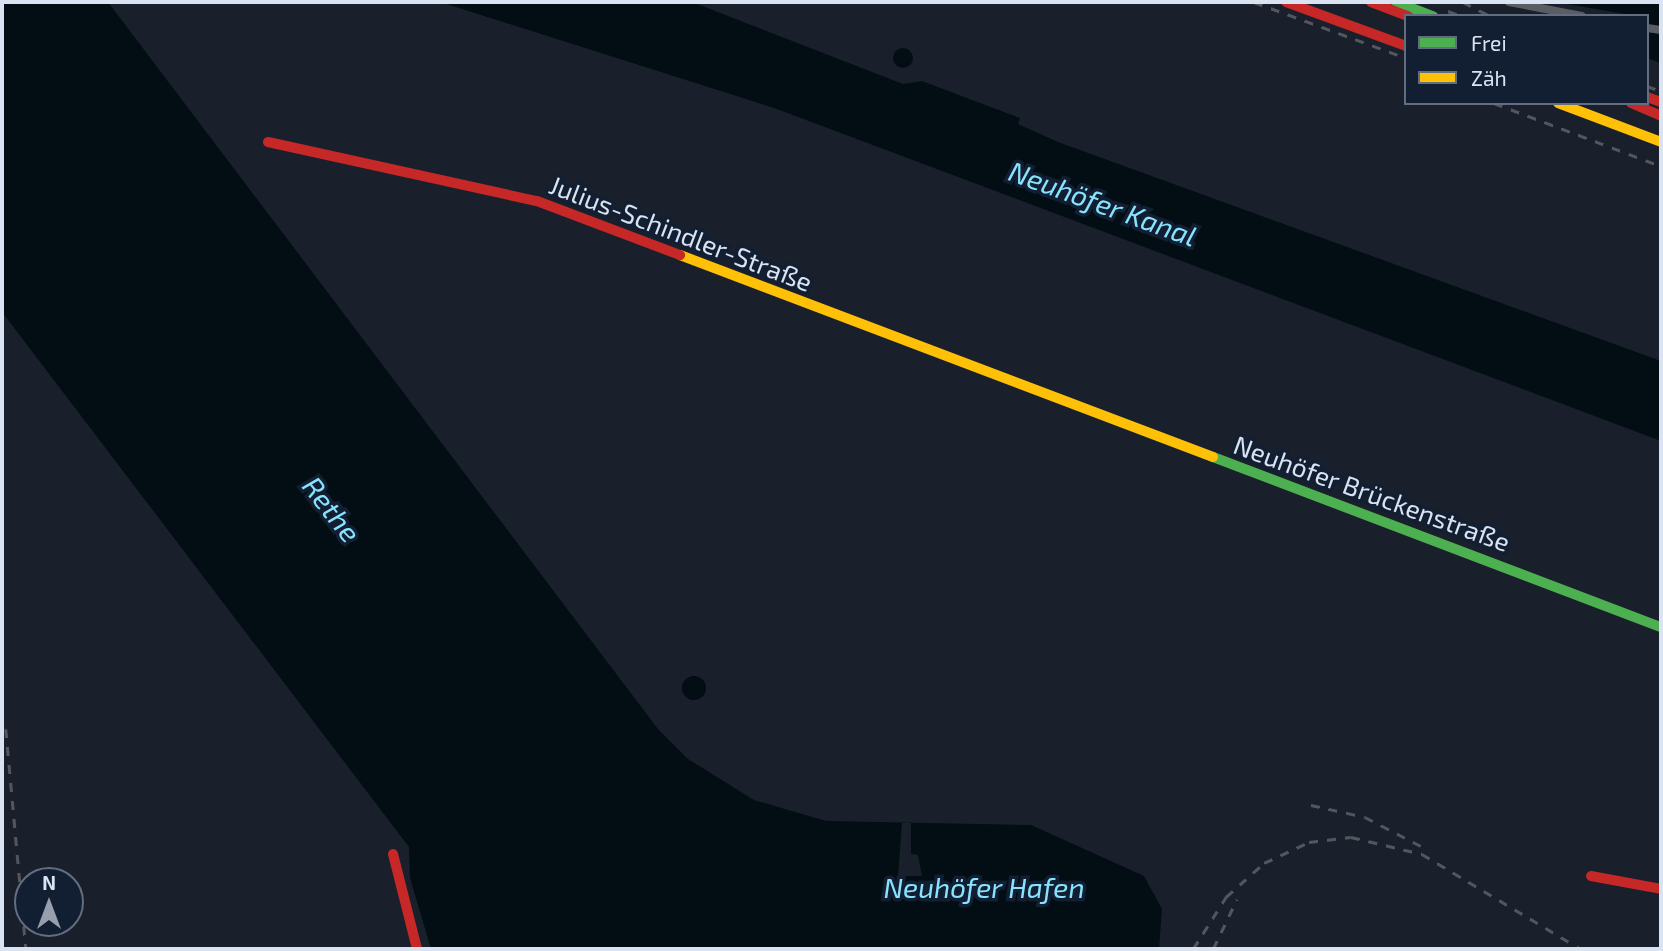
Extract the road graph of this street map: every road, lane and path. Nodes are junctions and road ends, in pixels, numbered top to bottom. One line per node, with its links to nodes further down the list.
1 (1286, 2): 8 (street)
2 (1371, 2): 5 (street)
3 (1396, 2): 6 (street)
4 (1513, 3): 7 (street)
5 (1404, 14)
6 (1428, 14)
7 (1571, 14)
8 (1404, 45)
9 (1563, 105): 13 (street)
10 (1636, 105): 11 (street)
11 (1661, 116)
12 (268, 142): 14 (street, Julius-Schindler-Straße)
13 (1661, 142)
14 (1066, 404): 15 (street, Neuhöfer Brückenstraße)
15 (1661, 627)
16 (393, 854): 19 (street)
17 (1591, 876): 18 (street)
18 (1661, 889)
19 (417, 949)

